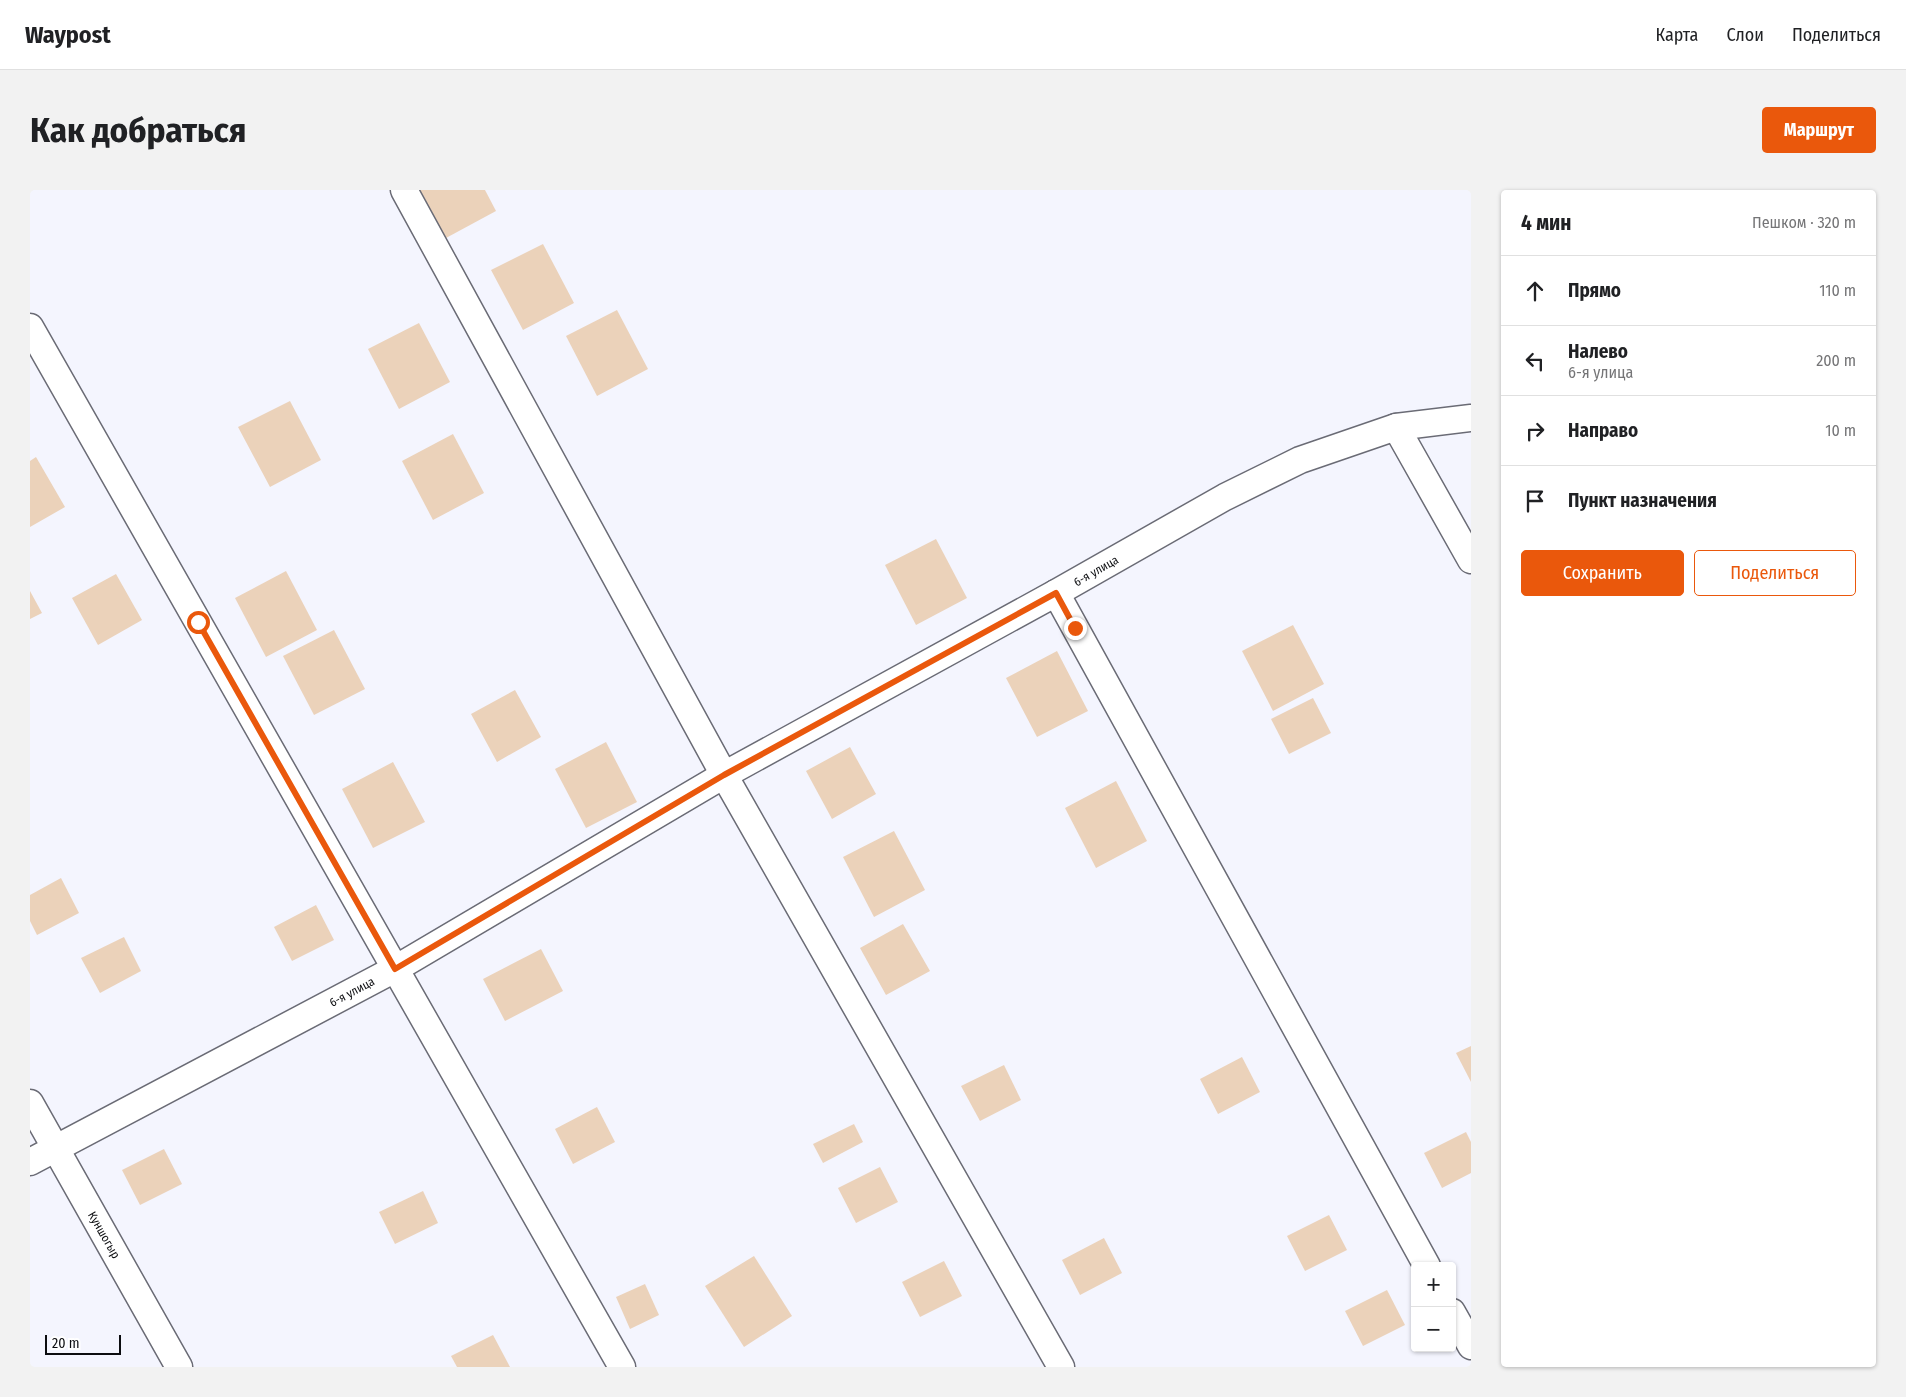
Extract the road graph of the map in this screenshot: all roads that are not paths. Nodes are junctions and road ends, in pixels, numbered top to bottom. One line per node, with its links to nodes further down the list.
1 (404, 190): 7 (street)
2 (30, 327): 8 (street)
3 (1471, 418): 4 (street, 6-я улица)
4 (1396, 427): 5 (street); 6 (street, 6-я улица)
5 (1471, 560)
6 (1056, 593): 7 (street, 6-я улица); 12 (street)
7 (724, 775): 8 (street, 6-я улица); 17 (street)
8 (395, 969): 10 (street, 6-я улица); 16 (street)
9 (30, 1103): 10 (street, Куншогыр)
10 (54, 1148): 11 (street, 6-я улица); 15 (street, Куншогыр)
11 (30, 1162)
12 (1425, 1262)
13 (1456, 1319): 14 (street)
14 (1471, 1346)
15 (179, 1367)
16 (622, 1367)
17 (1061, 1367)

